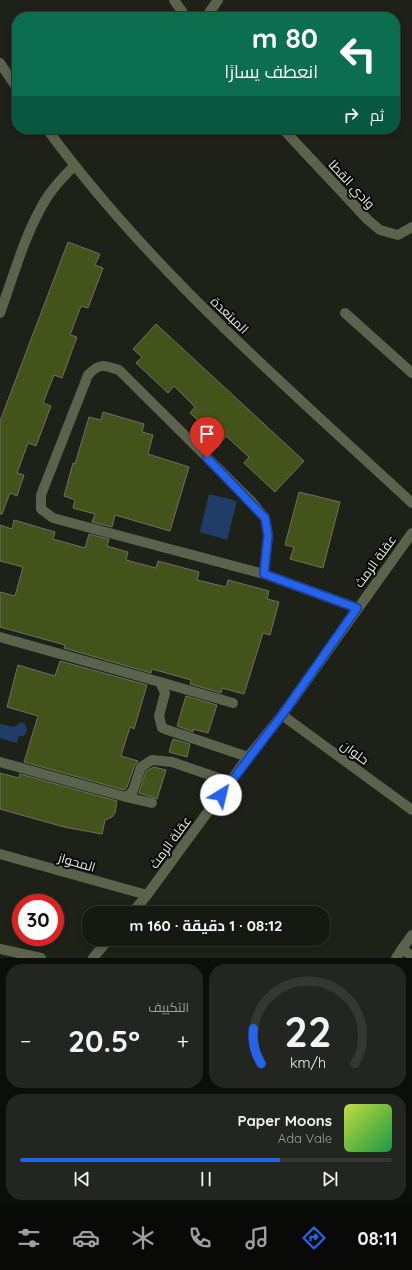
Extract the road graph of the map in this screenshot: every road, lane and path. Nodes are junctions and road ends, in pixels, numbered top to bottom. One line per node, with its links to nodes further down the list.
1 (174, 0): 3 (street)
2 (218, 0): 4 (street)
3 (182, 12)
4 (210, 12)
5 (0, 63): 6 (street)
6 (12, 81)
7 (51, 134): 9 (street, المبتعدة)
8 (288, 134): 10 (street, وادي القطا)
9 (74, 166): 11 (street); 14 (street, المبتعدة)
10 (412, 227)
11 (0, 313)
12 (345, 313): 13 (street)
13 (412, 373)
14 (412, 503)
15 (412, 533): 17 (street, عقلة الرمث)
16 (264, 574): 16 (street); 17 (street)
17 (357, 608): 21 (street, عقلة الرمث)
18 (0, 637): 19 (street)
19 (160, 682): 20 (street); 22 (street)
20 (233, 703)
21 (282, 715): 22 (street, عقلة الرمث); 27 (street, حلوان)
22 (248, 757): 24 (street, عقلة الرمث)
23 (0, 762): 25 (street)
24 (230, 782): 25 (street); 29 (street, عقلة الرمث)
25 (126, 798): 26 (street)
26 (152, 803)
27 (412, 810)
28 (0, 854): 29 (street, المحواز)
29 (147, 895): 30 (street, عقلة الرمث)
30 (138, 906)
31 (412, 935): 34 (street)
32 (103, 946): 37 (street)
33 (0, 949): 36 (street)
34 (402, 949): 35 (street); 38 (street)
35 (412, 956)
36 (41, 958)
37 (93, 958)
38 (396, 958)

